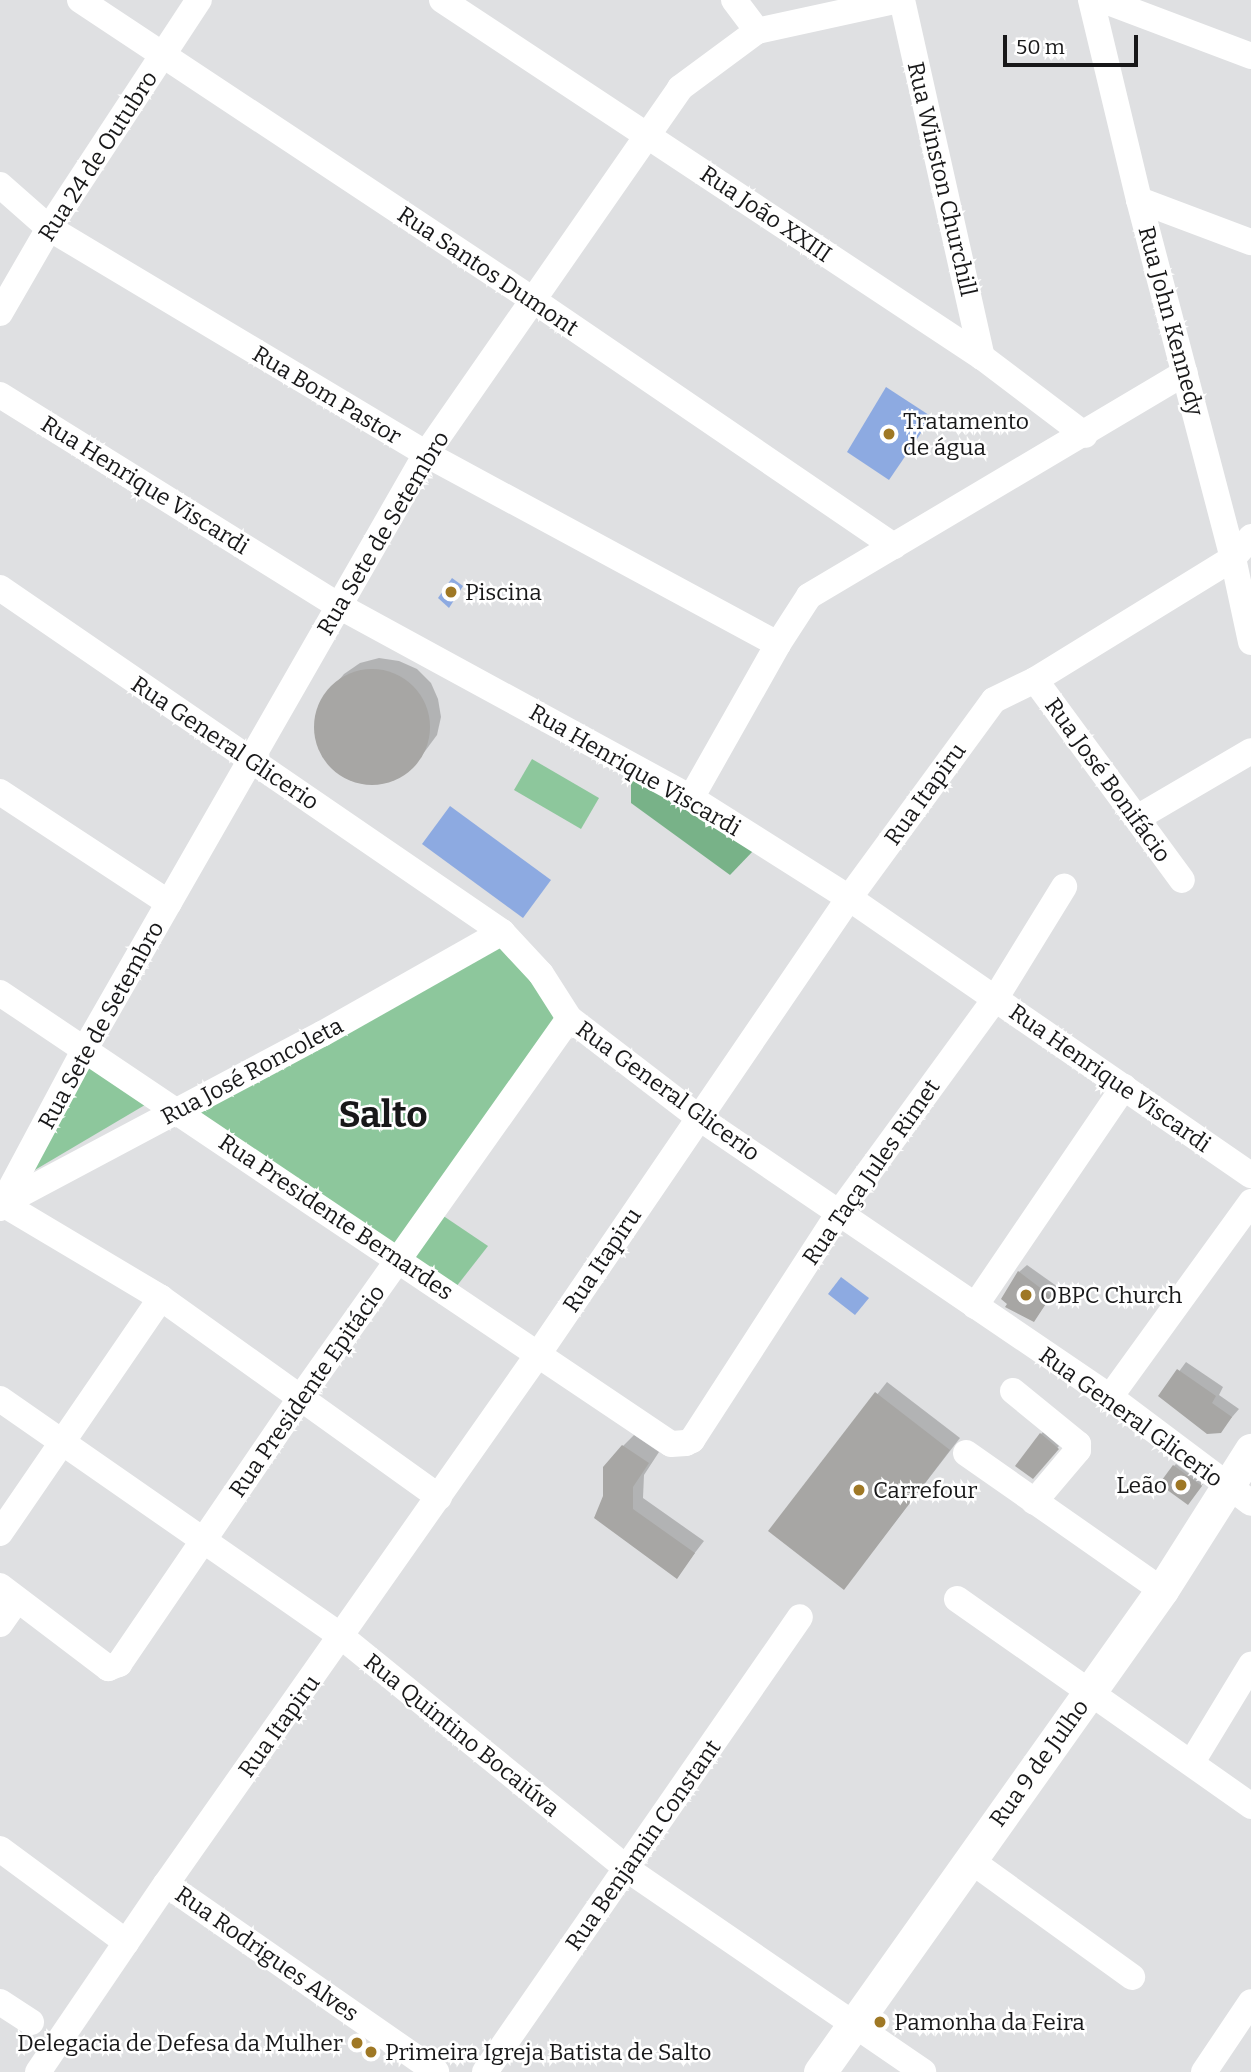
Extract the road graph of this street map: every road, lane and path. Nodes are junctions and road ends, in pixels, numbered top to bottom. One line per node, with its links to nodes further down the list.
1 (80, 0): 9 (street, Rua Santos Dumont)
2 (199, 0): 9 (street, Rua 24 de Outubro)
3 (442, 0): 11 (street, Rua João XXIII)
4 (734, 0): 8 (street)
5 (900, 0): 8 (street, Rua Sete de Setembro); 18 (street, Rua Winston Churchill)
6 (1091, 0): 13 (street, Rua John Kennedy)
7 (1103, 0): 10 (street)
8 (757, 31): 11 (street, Rua Sete de Setembro)
9 (164, 55): 14 (street, Rua 24 de Outubro); 16 (street, Rua Santos Dumont)
10 (1251, 56)
11 (646, 134): 16 (street, Rua Sete de Setembro); 18 (street, Rua João XXIII)
12 (0, 185): 14 (street, Rua Bom Pastor)
13 (1139, 200): 15 (street); 19 (street, Rua John Kennedy)
14 (49, 228): 17 (street, Rua 24 de Outubro); 22 (street, Rua Bom Pastor)
15 (1251, 242)
16 (533, 300): 22 (street, Rua Sete de Setembro); 24 (street, Rua Santos Dumont)
17 (0, 313)
18 (982, 357): 21 (street, Rua João XXIII)
19 (1185, 373): 21 (street); 25 (street, Rua John Kennedy)
20 (0, 395): 27 (street, Rua Henrique Viscardi)
21 (1086, 435): 24 (street)
22 (426, 454): 27 (street, Rua Sete de Setembro); 29 (street, Rua Bom Pastor)
23 (1251, 537): 25 (street, Rua Itapiru)
24 (894, 546): 29 (street)
25 (1233, 558): 28 (street, Rua John Kennedy); 30 (street, Rua Itapiru)
26 (0, 588): 32 (street, Rua General Glicerio)
27 (339, 606): 32 (street, Rua Sete de Setembro); 34 (street, Rua Henrique Viscardi)
28 (1251, 642)
29 (778, 644): 34 (street)
30 (1035, 680): 35 (street, Rua José Bonifácio); 38 (street, Rua Itapiru)
31 (1251, 751): 35 (street)
32 (251, 760): 39 (street, Rua Sete de Setembro); 40 (street, Rua General Glicerio)
33 (0, 792): 39 (street)
34 (691, 798): 38 (street, Rua Henrique Viscardi)
35 (1137, 818): 36 (street, Rua José Bonifácio)
36 (1182, 880)
37 (1064, 887): 42 (street, Rua Taça Jules Rimet)
38 (849, 898): 42 (street, Rua Henrique Viscardi); 47 (street, Rua Itapiru)
39 (169, 903): 44 (street, Rua Sete de Setembro)
40 (502, 932): 43 (street, Rua General Glicerio); 46 (street, Rua José Roncoleta)
41 (0, 993): 44 (street, Rua Presidente Bernardes)
42 (995, 999): 45 (street, Rua Henrique Viscardi); 51 (street, Rua Taça Jules Rimet)
43 (569, 1018): 47 (street, Rua General Glicerio); 52 (street, Rua Presidente Epitácio)
44 (85, 1049): 46 (street, Rua Presidente Bernardes); 50 (street, Rua Sete de Setembro)
45 (1125, 1087): 48 (street, Rua Henrique Viscardi); 54 (street)
46 (177, 1112): 50 (street, Rua José Roncoleta); 52 (street, Rua Presidente Bernardes)
47 (698, 1117): 51 (street, Rua General Glicerio); 55 (street, Rua Itapiru)
48 (1251, 1175)
49 (1251, 1202): 58 (street)
50 (1, 1205): 53 (street)
51 (839, 1213): 54 (street, Rua General Glicerio); 61 (street, Rua Taça Jules Rimet)
52 (400, 1259): 55 (street, Rua Presidente Bernardes); 57 (street, Rua Presidente Epitácio)
53 (161, 1298): 57 (street); 60 (street)
54 (975, 1306): 58 (street, Rua General Glicerio)
55 (539, 1353): 61 (street, Rua Presidente Bernardes); 65 (street, Rua Itapiru)
56 (1013, 1391): 66 (street)
57 (301, 1397): 65 (street); 68 (street, Rua Presidente Epitácio)
58 (1110, 1397): 64 (street, Rua General Glicerio)
59 (0, 1399): 60 (street, Rua Quintino Bocaiúva)
60 (61, 1441): 67 (street); 68 (street, Rua Quintino Bocaiúva)
61 (671, 1444)
62 (1251, 1450): 64 (main road, Rua 9 de Julho)
63 (966, 1453): 66 (street)
64 (1240, 1494): 69 (main road, Rua 9 de Julho)
65 (439, 1497): 74 (street, Rua Itapiru)
66 (1034, 1502): 69 (street)
67 (0, 1533)
68 (201, 1540): 70 (street, Rua Presidente Epitácio); 74 (street, Rua Quintino Bocaiúva)
69 (1162, 1590): 76 (main road, Rua 9 de Julho)
70 (8, 1593): 73 (street)
71 (957, 1599): 76 (street)
72 (800, 1617): 81 (street, Rua Benjamin Constant)
73 (0, 1624)
74 (342, 1637): 81 (street, Rua Quintino Bocaiúva); 82 (street, Rua Itapiru)
75 (1251, 1665): 77 (street)
76 (1090, 1692): 77 (street); 80 (main road, Rua 9 de Julho)
77 (1192, 1762): 78 (street)
78 (1251, 1806)
79 (0, 1849): 83 (street)
80 (970, 1860): 84 (street); 88 (main road, Rua 9 de Julho)
81 (627, 1869): 88 (street, Rua Quintino Bocaiúva); 91 (street, Rua Benjamin Constant)
82 (166, 1884): 83 (street, Rua Itapiru); 90 (street, Rua Rodrigues Alves)
83 (126, 1941): 89 (street, Rua Itapiru)
84 (1132, 1977)
85 (1251, 2002): 94 (street)
86 (0, 2003): 87 (street)
87 (31, 2022)
88 (854, 2024): 92 (main road, Rua 9 de Julho); 93 (street, Rua Quintino Bocaiúva)
89 (38, 2072)
90 (436, 2072)
91 (485, 2072)
92 (820, 2072)
93 (923, 2072)
94 (1204, 2072)

